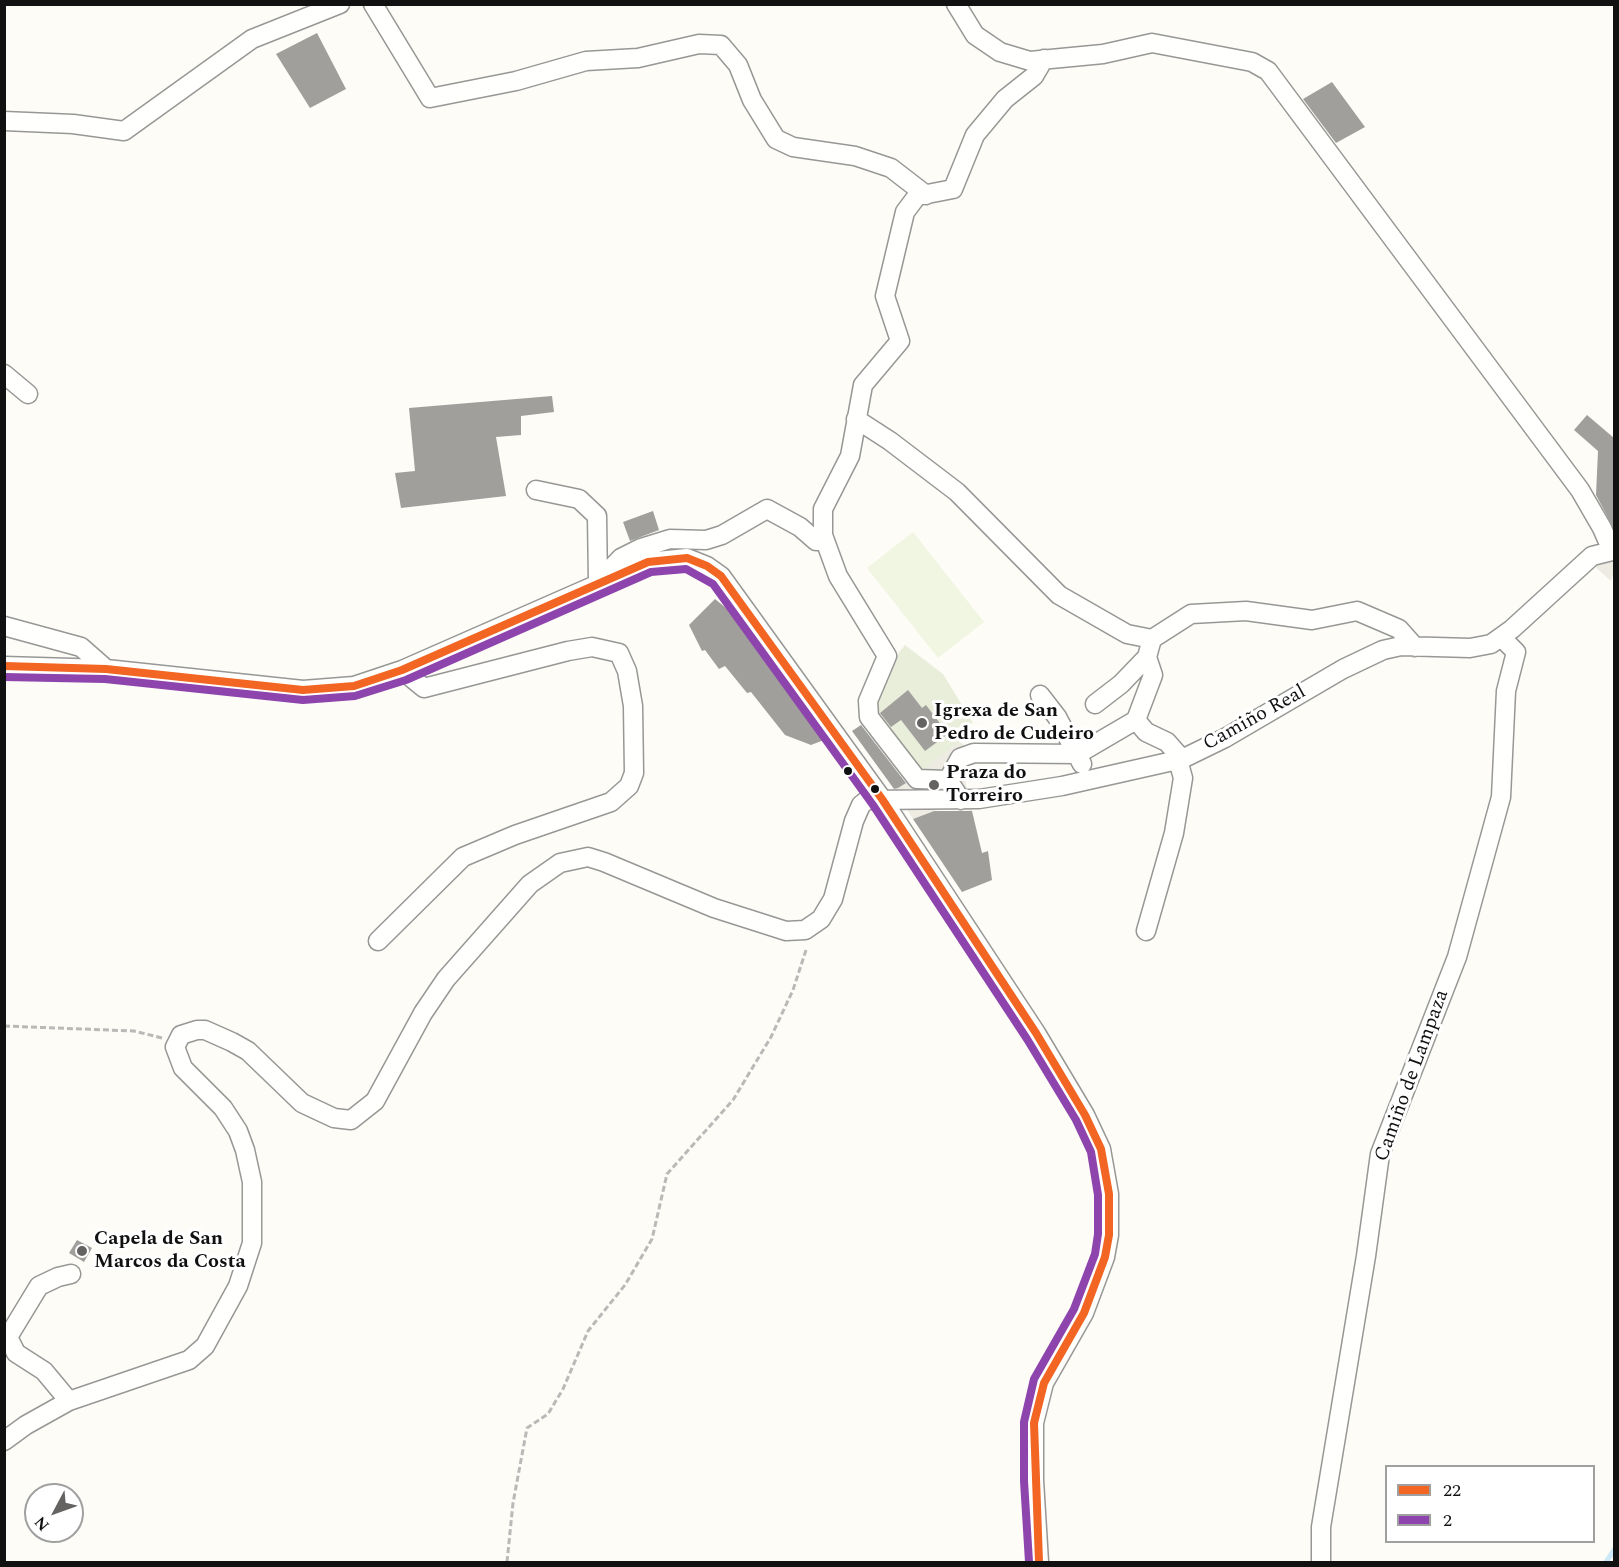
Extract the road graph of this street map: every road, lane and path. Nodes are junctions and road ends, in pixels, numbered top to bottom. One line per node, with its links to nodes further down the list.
1 (340, 4): 5 (street)
2 (373, 4): 6 (street)
3 (957, 4): 4 (street)
4 (1044, 59): 6 (street); 12 (street)
5 (4, 121)
6 (926, 195): 9 (street)
7 (4, 374): 8 (street)
8 (28, 394)
9 (856, 419): 11 (street); 17 (street)
10 (536, 490): 13 (street)
11 (825, 541): 13 (street); 28 (street)
12 (1613, 552): 15 (street)
13 (598, 583): 20 (street); 29 (street)
14 (4, 626): 19 (street)
15 (1501, 637): 16 (street, Camiño Real); 41 (street, Camiño de Lampaza)
16 (1414, 647): 17 (street); 26 (street, Camiño Real)
17 (1149, 648): 21 (street); 24 (street)
18 (4, 666): 19 (street)
19 (106, 669): 20 (street)
20 (402, 670): 33 (street)
21 (1121, 684): 23 (street); 24 (street)
22 (1040, 695): 25 (street)
23 (1095, 704)
24 (1138, 713): 25 (street); 26 (street)
25 (1078, 754): 27 (street); 28 (street)
26 (1180, 759): 27 (street, Camiño Real); 32 (street)
27 (1089, 779): 30 (street, Camiño Real)
28 (948, 780): 30 (street)
29 (882, 799): 30 (street, Camiño Real); 31 (street); 40 (street)
30 (961, 800)
31 (814, 926): 35 (street); 39 (path)
32 (1146, 931)
33 (378, 941)
34 (4, 1026): 35 (path)
35 (175, 1042): 37 (street)
36 (71, 1274): 37 (street)
37 (69, 1401): 38 (street)
38 (4, 1441)
39 (507, 1563)
40 (1039, 1563)
41 (1321, 1563)

